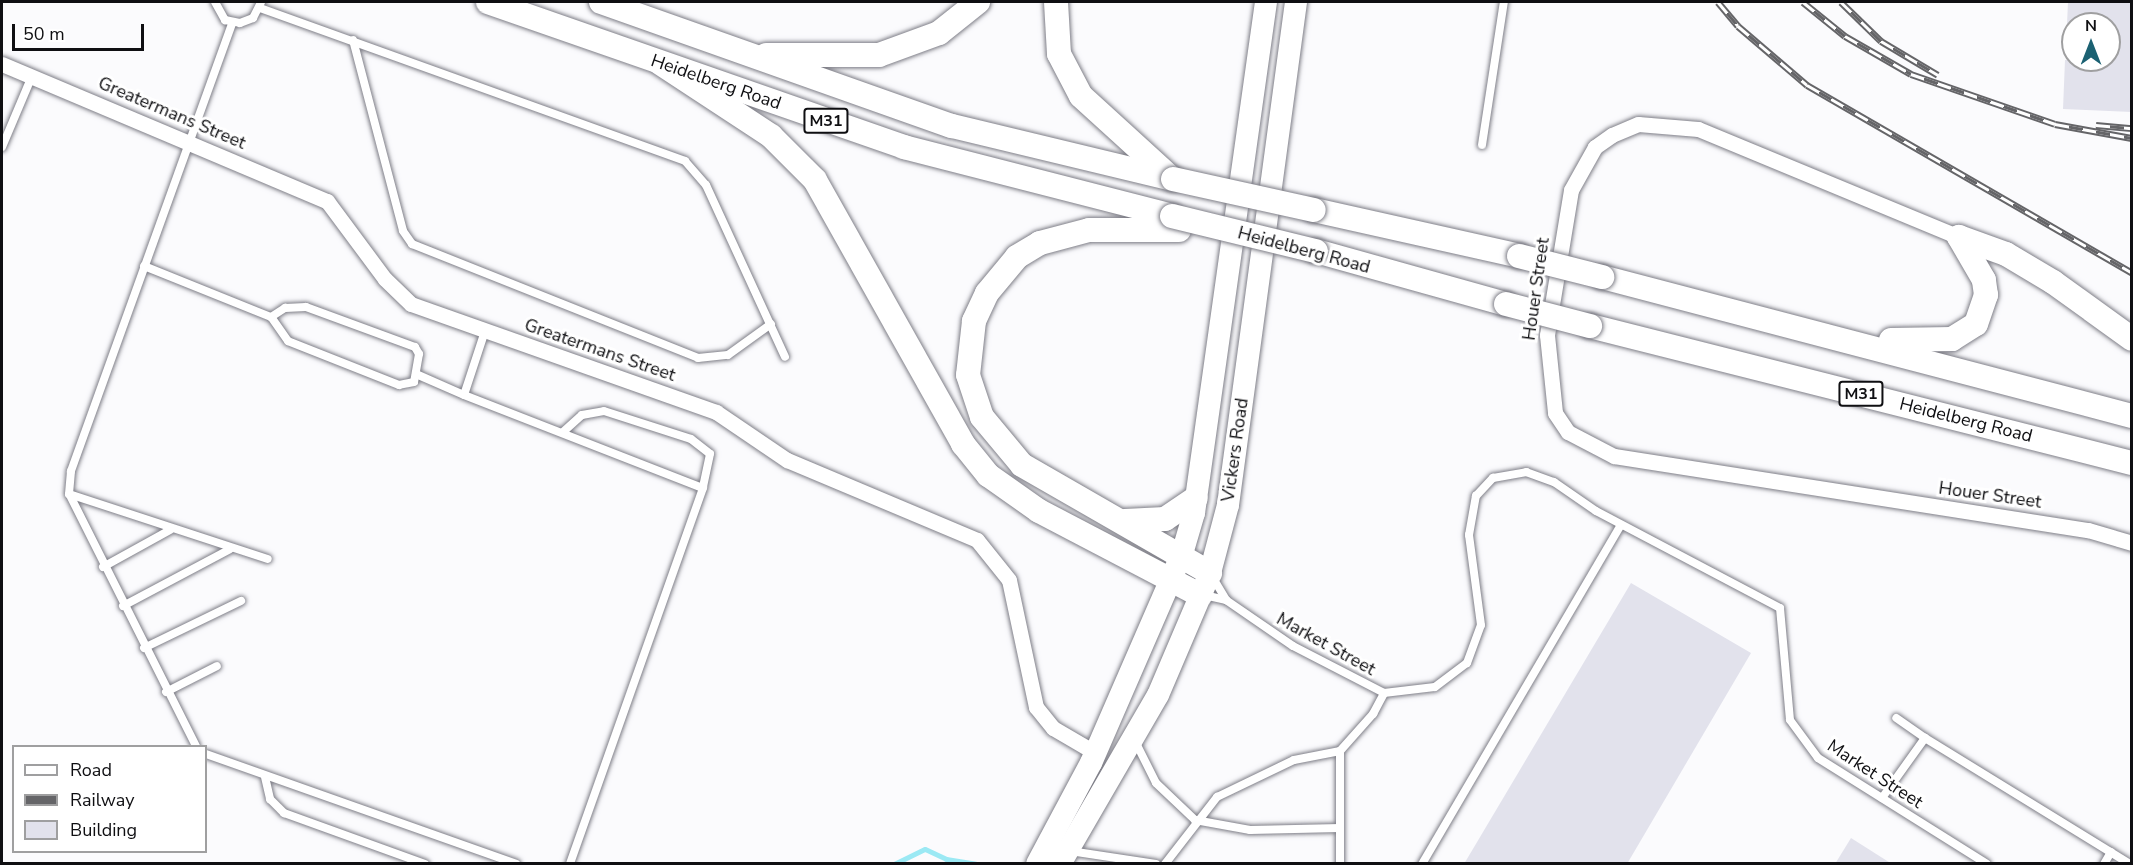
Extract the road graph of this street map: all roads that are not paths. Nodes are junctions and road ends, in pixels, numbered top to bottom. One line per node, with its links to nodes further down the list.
1 (215, 2): 10 (lane)
2 (488, 2): 13 (main road, Heidelberg Road / M31)
3 (601, 2): 12 (main road, Heidelberg Road / M31)
4 (978, 2): 12 (main road)
5 (1056, 2): 19 (main road)
6 (1266, 2): 36 (main road, Vickers Road)
7 (1296, 2): 45 (main road, Vickers Road)
8 (1504, 2): 17 (lane)
9 (260, 5): 10 (lane); 11 (lane)
10 (232, 23): 16 (lane)
11 (353, 40): 24 (lane); 24 (lane)
12 (737, 53): 19 (main road, Heidelberg Road / M31)
13 (660, 63): 20 (main road, Heidelberg Road / M31); 46 (main road)
14 (2, 64): 15 (street, Greatermans Street)
15 (32, 76): 16 (street, Greatermans Street); 18 (lane)
16 (188, 141): 22 (lane); 26 (street, Greatermans Street)
17 (1482, 145)
18 (2, 147)
19 (1173, 179): 25 (main road, Heidelberg Road / M31, bridge)
20 (1176, 223): 33 (main road, Heidelberg Road / M31, bridge); 37 (main road)
21 (1959, 237): 25 (main road); 27 (main road); 40 (street, Houer Street)
22 (144, 266): 23 (lane); 35 (lane)
23 (271, 317): 29 (lane); 29 (lane)
24 (771, 324): 28 (lane)
25 (1802, 330): 31 (main road, Heidelberg Road / M31)
26 (485, 331): 30 (lane); 60 (street, Greatermans Street)
27 (2132, 339)
28 (785, 357)
29 (416, 374): 30 (lane)
30 (464, 395): 32 (lane)
31 (2132, 416)
32 (563, 432): 34 (lane); 34 (lane)
33 (2132, 464)
34 (703, 488): 70 (lane)
35 (69, 494): 39 (lane); 44 (lane)
36 (1196, 498): 37 (main road); 42 (main road, Vickers Road)
37 (1125, 521): 42 (main road)
38 (1622, 525): 54 (lane, Market Street); 63 (lane, Market Street); 75 (lane)
39 (170, 530): 41 (lane); 44 (lane)
40 (2132, 543)
41 (230, 549): 43 (lane); 50 (lane)
42 (1182, 554): 45 (main road); 46 (main road, Vickers Road)
43 (268, 559)
44 (103, 567): 50 (lane)
45 (1210, 573): 47 (main road, Vickers Road); 48 (lane, Market Street)
46 (1171, 576): 47 (main road); 60 (main road, Vickers Road)
47 (1200, 595): 48 (lane, Market Street); 57 (main road, Vickers Road)
48 (1226, 600): 54 (lane, Market Street)
49 (241, 601): 51 (lane)
50 (123, 606): 51 (lane)
51 (144, 648): 53 (lane)
52 (217, 666): 53 (lane)
53 (166, 692): 58 (lane)
54 (1384, 693): 59 (lane)
55 (1896, 718): 56 (lane)
56 (1925, 738): 63 (lane); 66 (lane)
57 (1135, 740): 64 (lane); 67 (main road, Vickers Road)
58 (195, 745)
59 (1340, 751): 64 (lane); 65 (lane)
60 (1096, 753): 71 (main road, Vickers Road)
61 (207, 754): 62 (lane)
62 (265, 777): 68 (lane); 69 (lane)
63 (1882, 798): 76 (lane, Market Street)
64 (1195, 820): 65 (lane); 73 (lane)
65 (1340, 828): 74 (lane)
66 (2111, 852): 77 (lane); 78 (lane)
67 (1064, 857): 72 (lane)
68 (511, 863)
69 (425, 864)
70 (570, 864)
71 (1037, 864)
72 (1156, 864)
73 (1165, 864)
74 (1340, 864)
75 (1422, 864)
76 (1987, 864)
77 (2104, 864)
78 (2130, 864)

